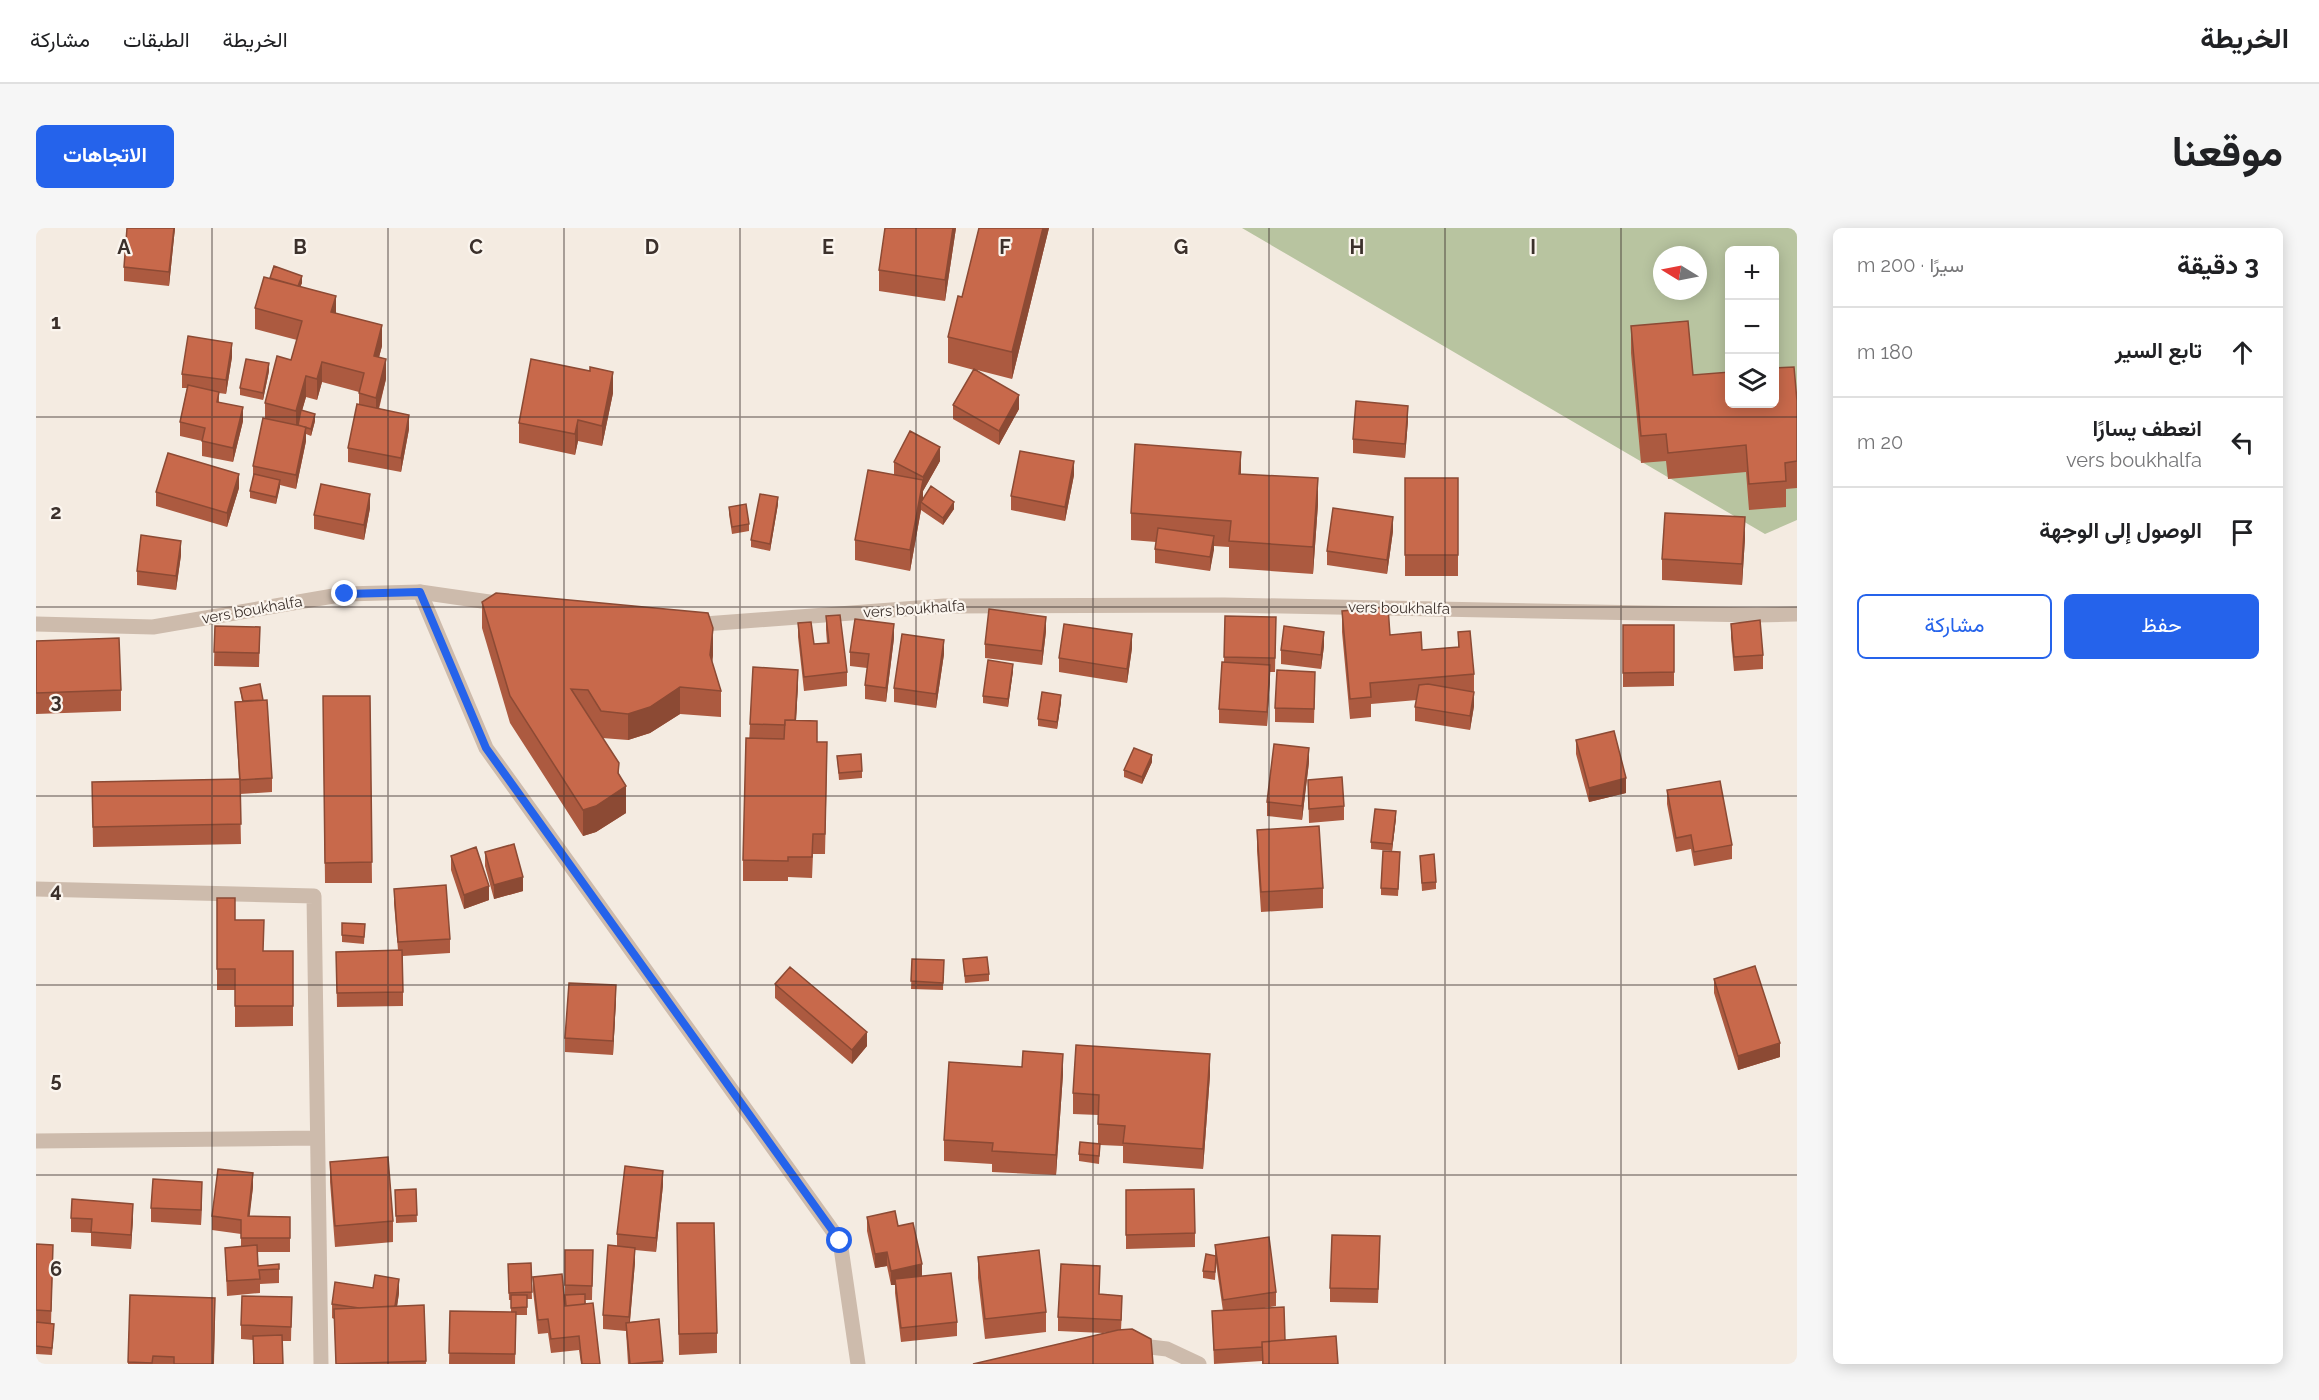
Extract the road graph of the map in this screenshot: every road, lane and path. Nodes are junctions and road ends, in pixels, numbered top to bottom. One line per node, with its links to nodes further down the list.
1 (420, 592): 2 (street, vers boukhalfa); 4 (street, vers boukhalfa); 11 (street)
2 (524, 607)
3 (1797, 614): 5 (street, vers boukhalfa)
4 (36, 624)
5 (674, 626)
6 (36, 889): 7 (street)
7 (316, 1138): 8 (street); 10 (street)
8 (36, 1141)
9 (1116, 1343): 12 (street)
10 (321, 1364)
11 (858, 1364)
12 (1199, 1364)

